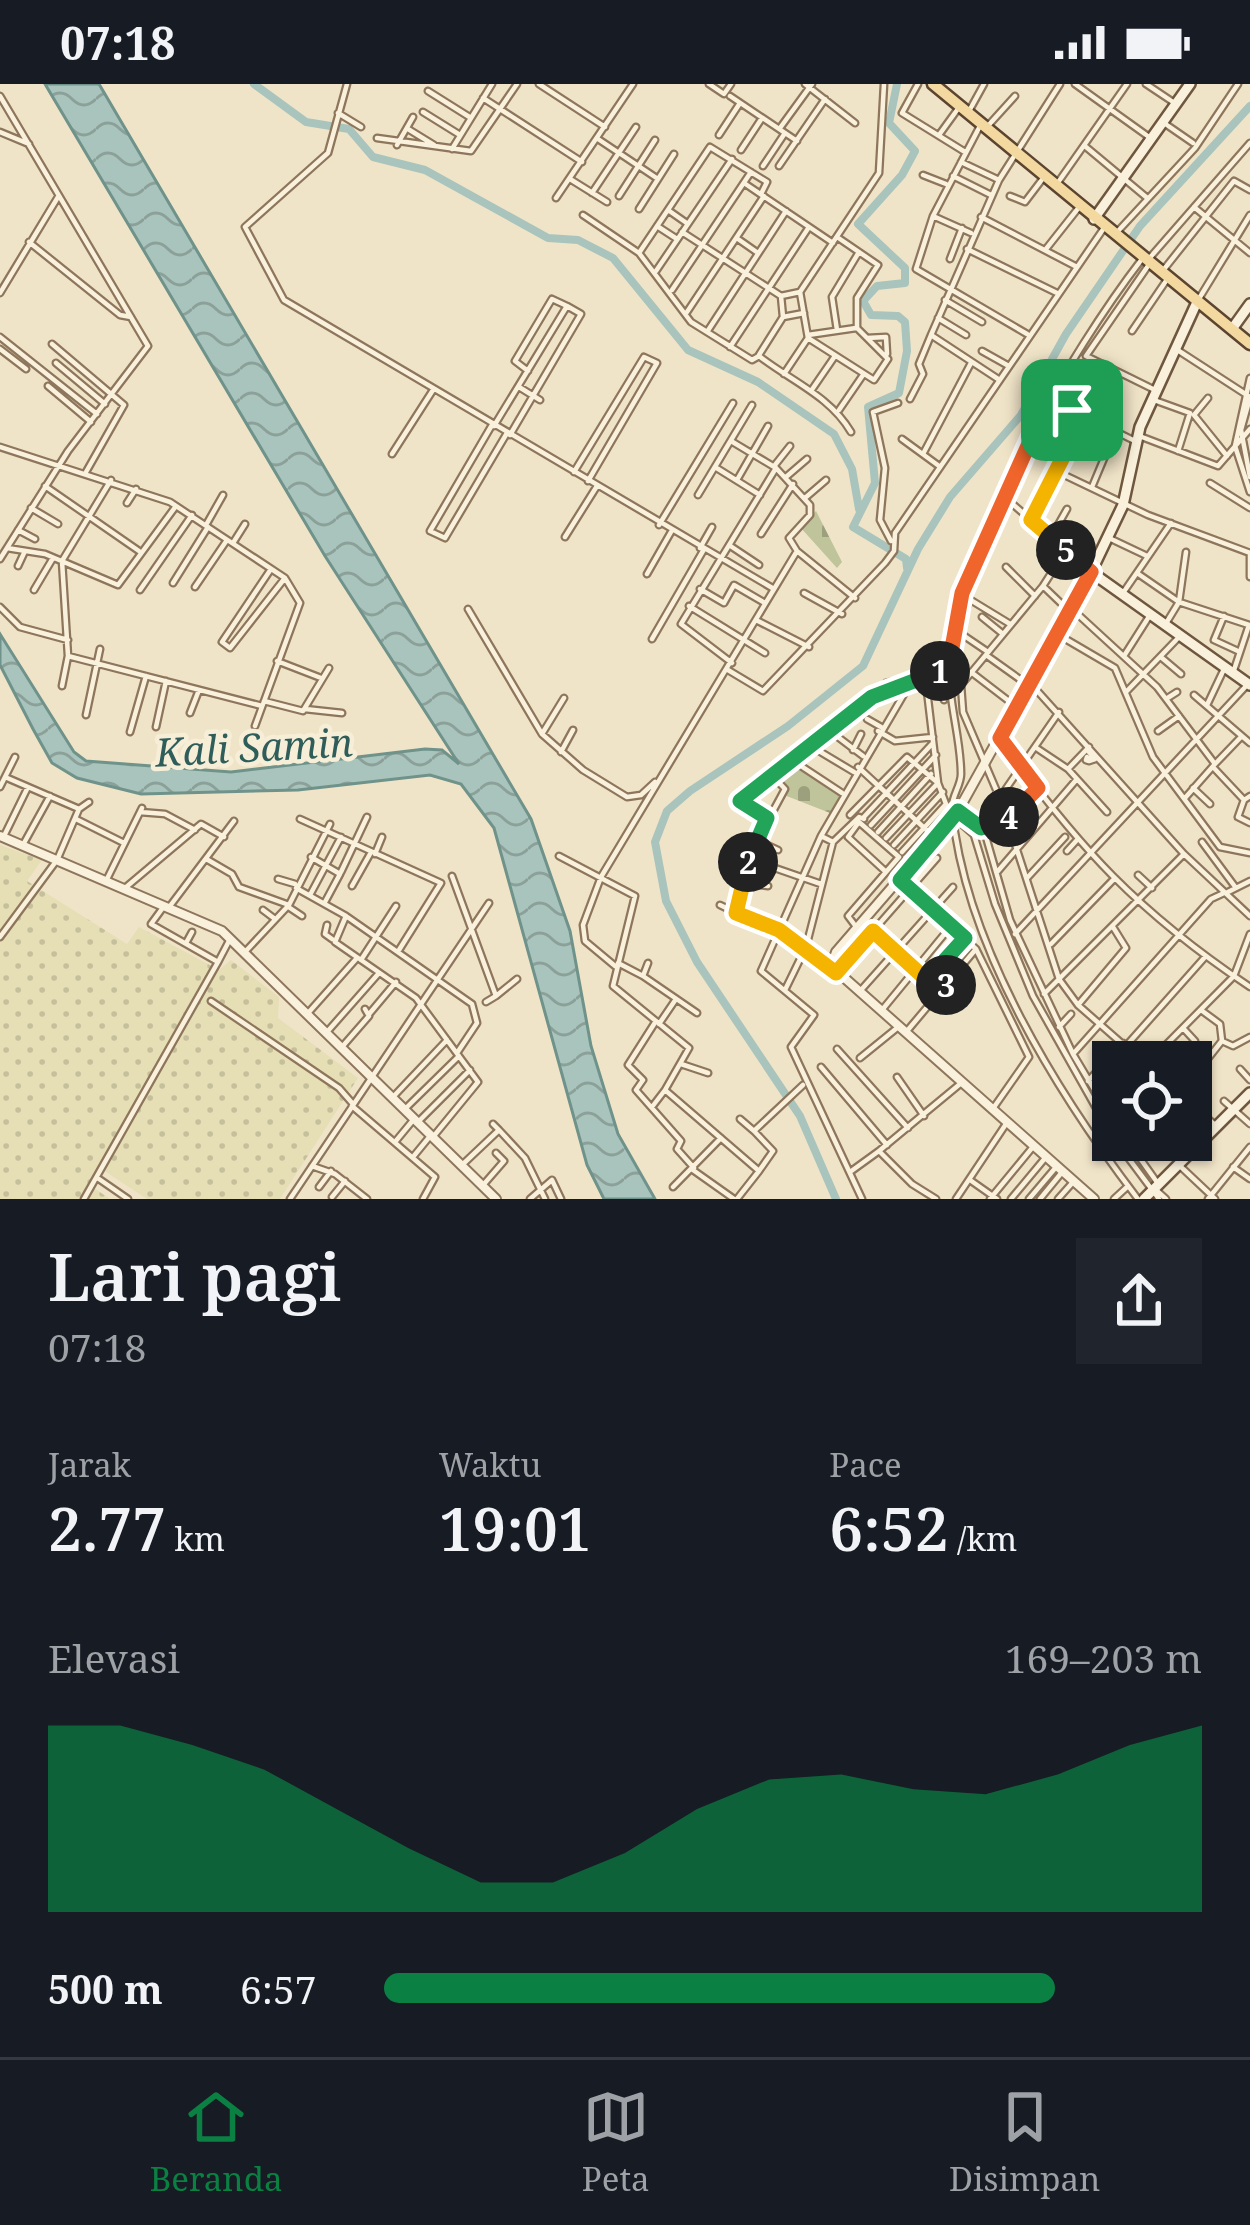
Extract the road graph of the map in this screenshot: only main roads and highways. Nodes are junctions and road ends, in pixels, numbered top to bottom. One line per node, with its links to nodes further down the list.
1 (1190, 84): 3 (main road)
2 (939, 86): 3 (main road)
3 (1099, 223): 4 (main road)
4 (1197, 302): 6 (main road); 8 (main road)
5 (1250, 304): 6 (main road)
6 (1232, 329): 7 (main road)
7 (1250, 344)
8 (1249, 684)
9 (1250, 1093): 10 (main road)
10 (1153, 1195)

